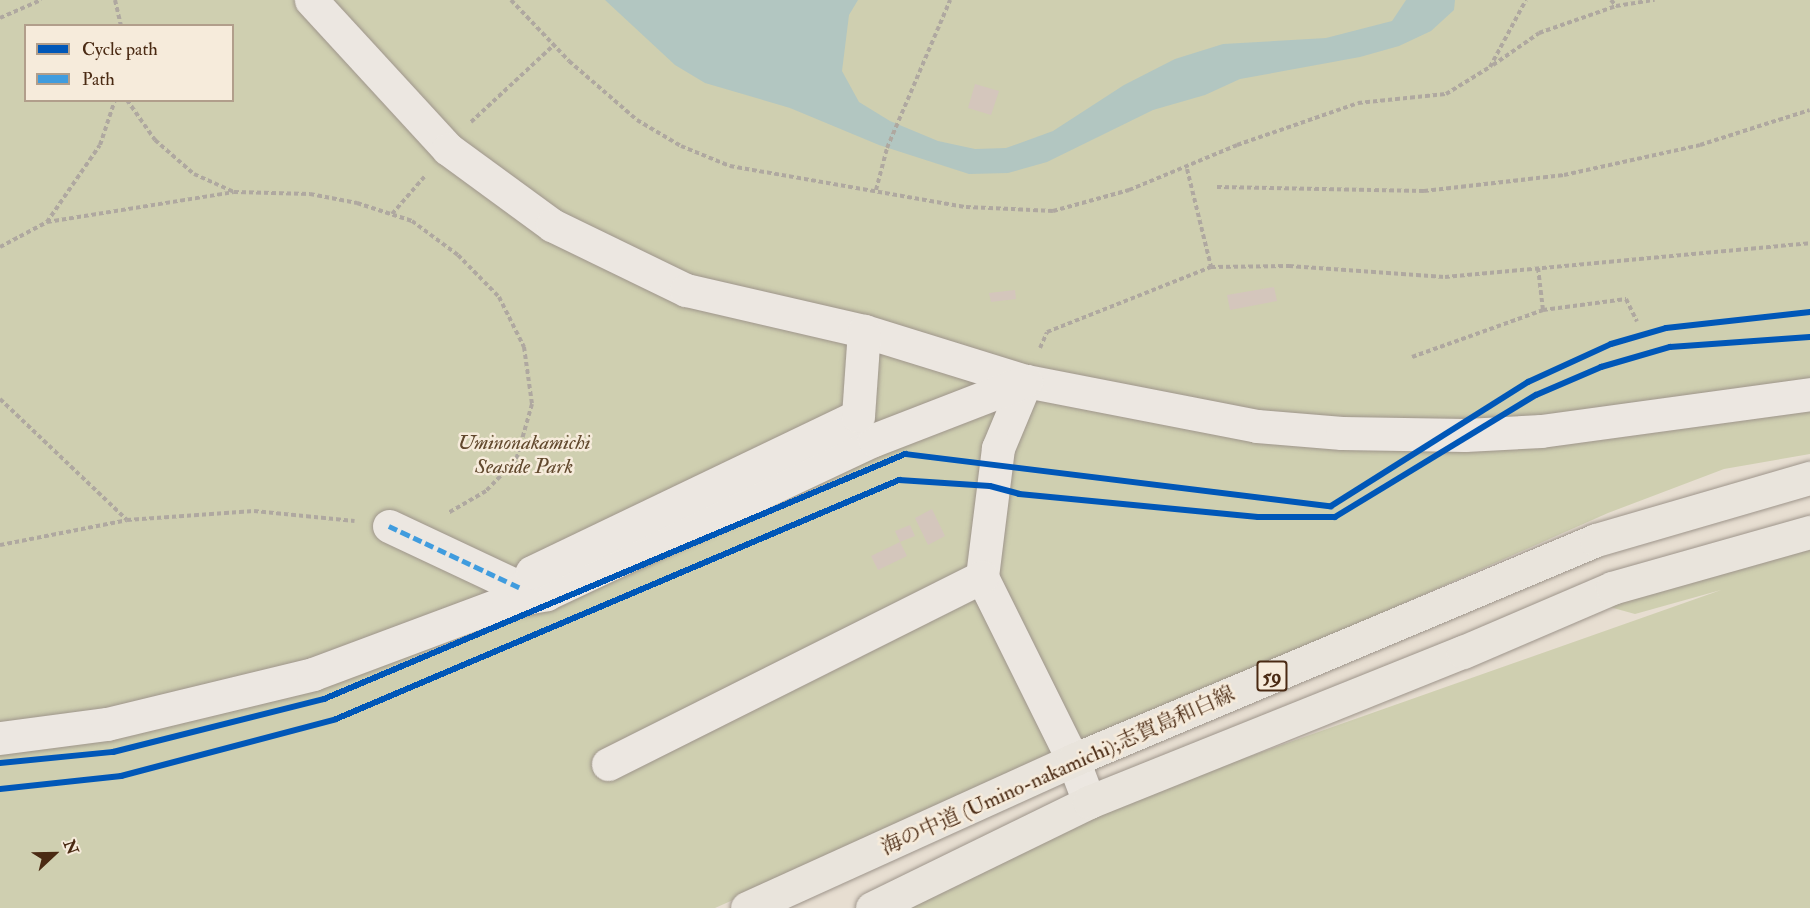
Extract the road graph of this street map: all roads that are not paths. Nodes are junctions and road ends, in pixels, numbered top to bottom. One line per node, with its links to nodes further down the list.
1 (311, 0): 2 (street)
2 (864, 332): 3 (street); 9 (street)
3 (1026, 381): 4 (street); 8 (street); 9 (street)
4 (1810, 394)
5 (1810, 478): 11 (main road, 海の中道 (Umino-nakamichi);志賀島和白線 / 59)
6 (389, 526): 9 (street)
7 (1810, 532): 13 (main road, 海の中道 (Umino-nakamichi);志賀島和白線 / 59)
8 (982, 577): 11 (street); 12 (street)
9 (516, 595): 10 (street)
10 (0, 738)
11 (1073, 760): 13 (street); 14 (main road, 海の中道 (Umino-nakamichi);志賀島和白線 / 59)
12 (608, 764)
13 (1089, 802): 15 (main road, 海の中道 (Umino-nakamichi);志賀島和白線 / 59)
14 (747, 908)
15 (872, 908)

